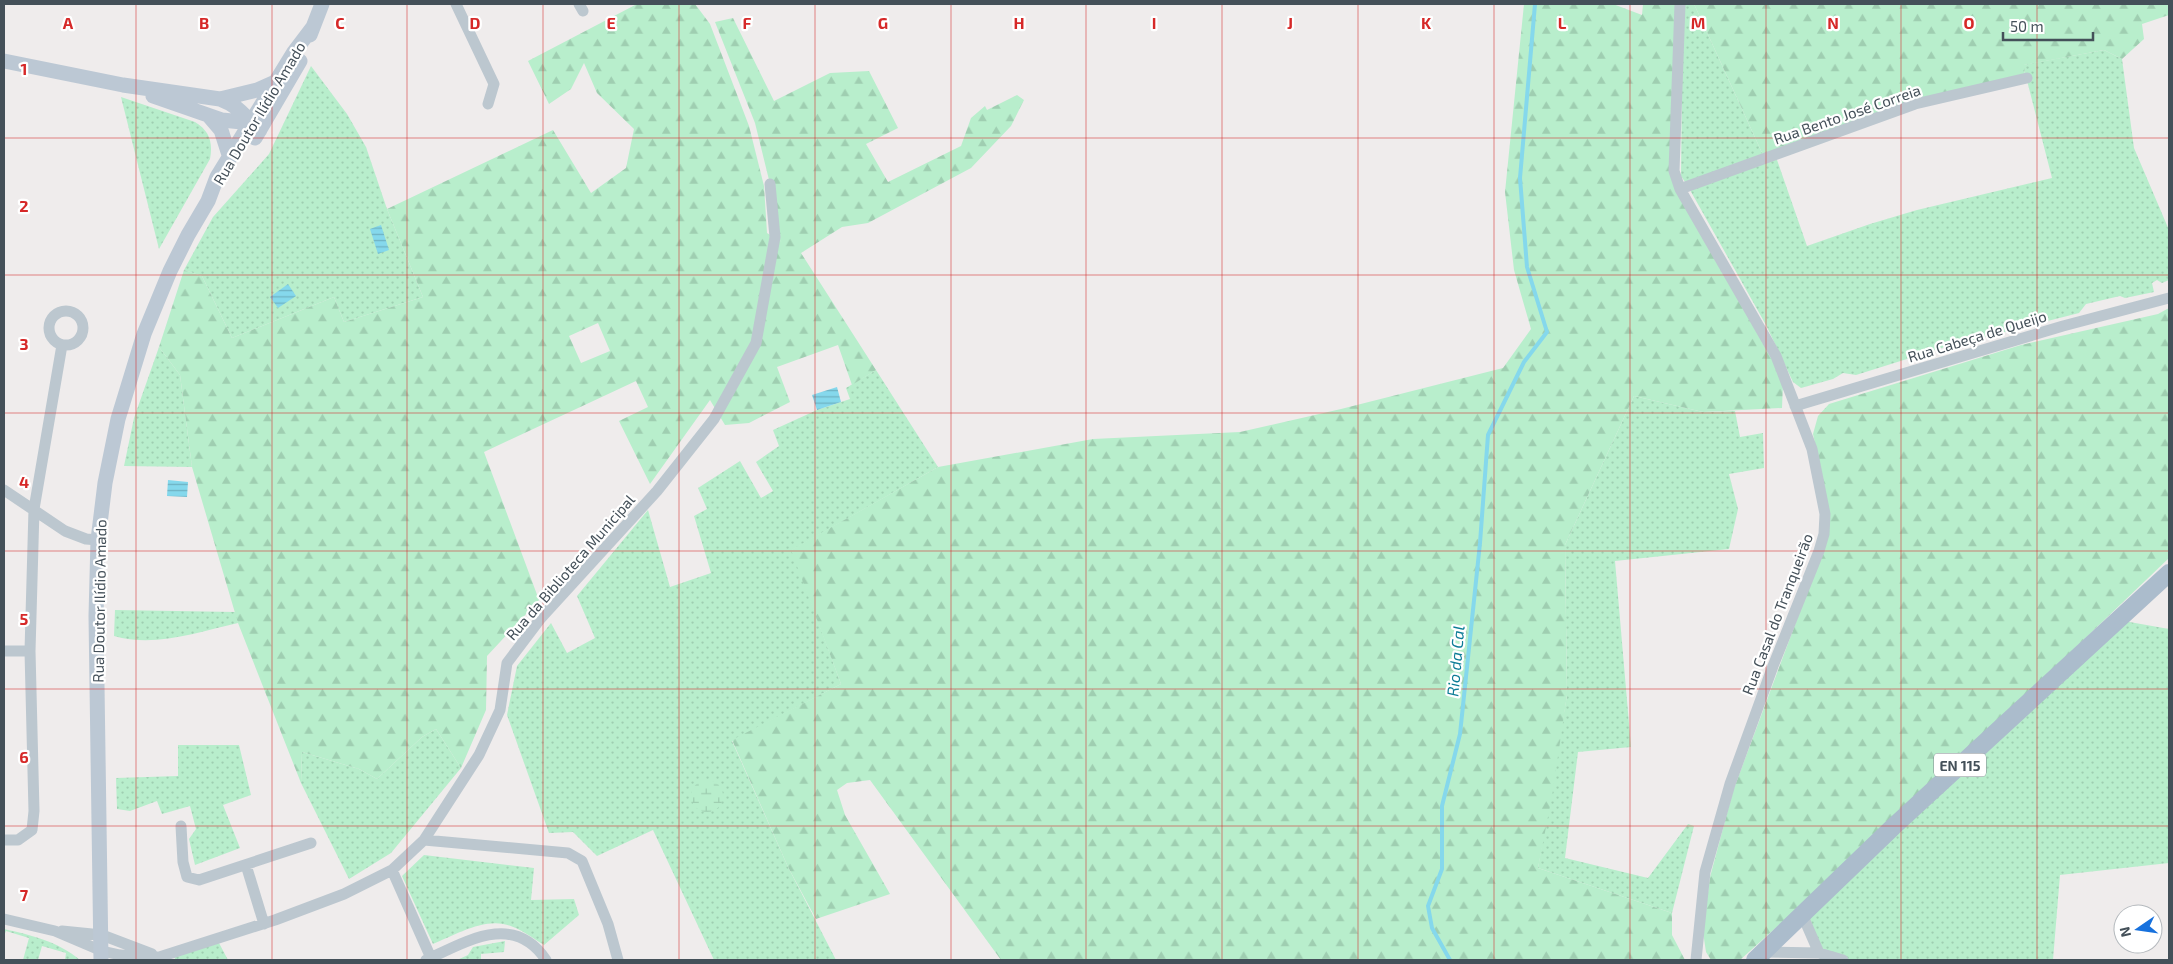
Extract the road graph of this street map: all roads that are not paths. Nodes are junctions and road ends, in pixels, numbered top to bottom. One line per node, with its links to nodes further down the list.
1 (322, 4): 4 (street, Rua Doutor Ilídio Amado)
2 (456, 4): 10 (street)
3 (1680, 4): 15 (street, Rua Casal do Tranqueirão)
4 (313, 27): 7 (street, Rua Doutor Ilídio Amado); 12 (street, Rua Doutor Ilídio Amado)
5 (4, 61): 8 (street)
6 (2026, 78): 15 (street, Rua Bento José Correia)
7 (275, 82): 9 (street); 12 (street, Rua Doutor Ilídio Amado)
8 (123, 85): 9 (street); 11 (street)
9 (220, 99): 12 (street)
10 (488, 104)
11 (209, 116): 12 (street); 13 (street)
12 (256, 126): 13 (street, Rua Doutor Ilídio Amado); 16 (street, Rua Doutor Ilídio Amado)
13 (230, 158): 16 (street, Rua Doutor Ilídio Amado)
14 (770, 184): 28 (street, Rua da Biblioteca Municipal)
15 (1680, 188): 19 (street, Rua Casal do Tranqueirão)
16 (208, 201): 22 (street, Rua Doutor Ilídio Amado)
17 (2169, 298): 19 (street, Rua Cabeça de Queijo)
18 (62, 345): 21 (street)
19 (1795, 406): 44 (street, Rua Casal do Tranqueirão)
20 (4, 490): 21 (street)
21 (34, 509): 22 (street); 25 (street)
22 (98, 540): 36 (street, Rua Doutor Ilídio Amado)
23 (2169, 573): 32 (main road, EN 115)
24 (4, 651): 25 (street)
25 (30, 651): 27 (street)
26 (181, 826): 30 (street)
27 (4, 840)
28 (424, 840): 31 (street, Rua da Biblioteca Municipal); 43 (street)
29 (311, 843): 30 (street)
30 (246, 865): 34 (street)
31 (392, 870): 34 (street, Rua da Biblioteca Municipal); 41 (street)
32 (1802, 914): 37 (street); 39 (main road, EN 115)
33 (4, 919): 35 (street)
34 (264, 924): 40 (street, Rua da Biblioteca Municipal)
35 (55, 931): 36 (street); 38 (street)
36 (102, 935): 38 (street, Rua Doutor Ilídio Amado); 40 (street)
37 (1819, 952): 39 (street); 45 (street)
38 (102, 956): 40 (street)
39 (1758, 956)
40 (157, 959)
41 (428, 959): 42 (street)
42 (546, 960)
43 (618, 960)
44 (1696, 960)
45 (1844, 960)

